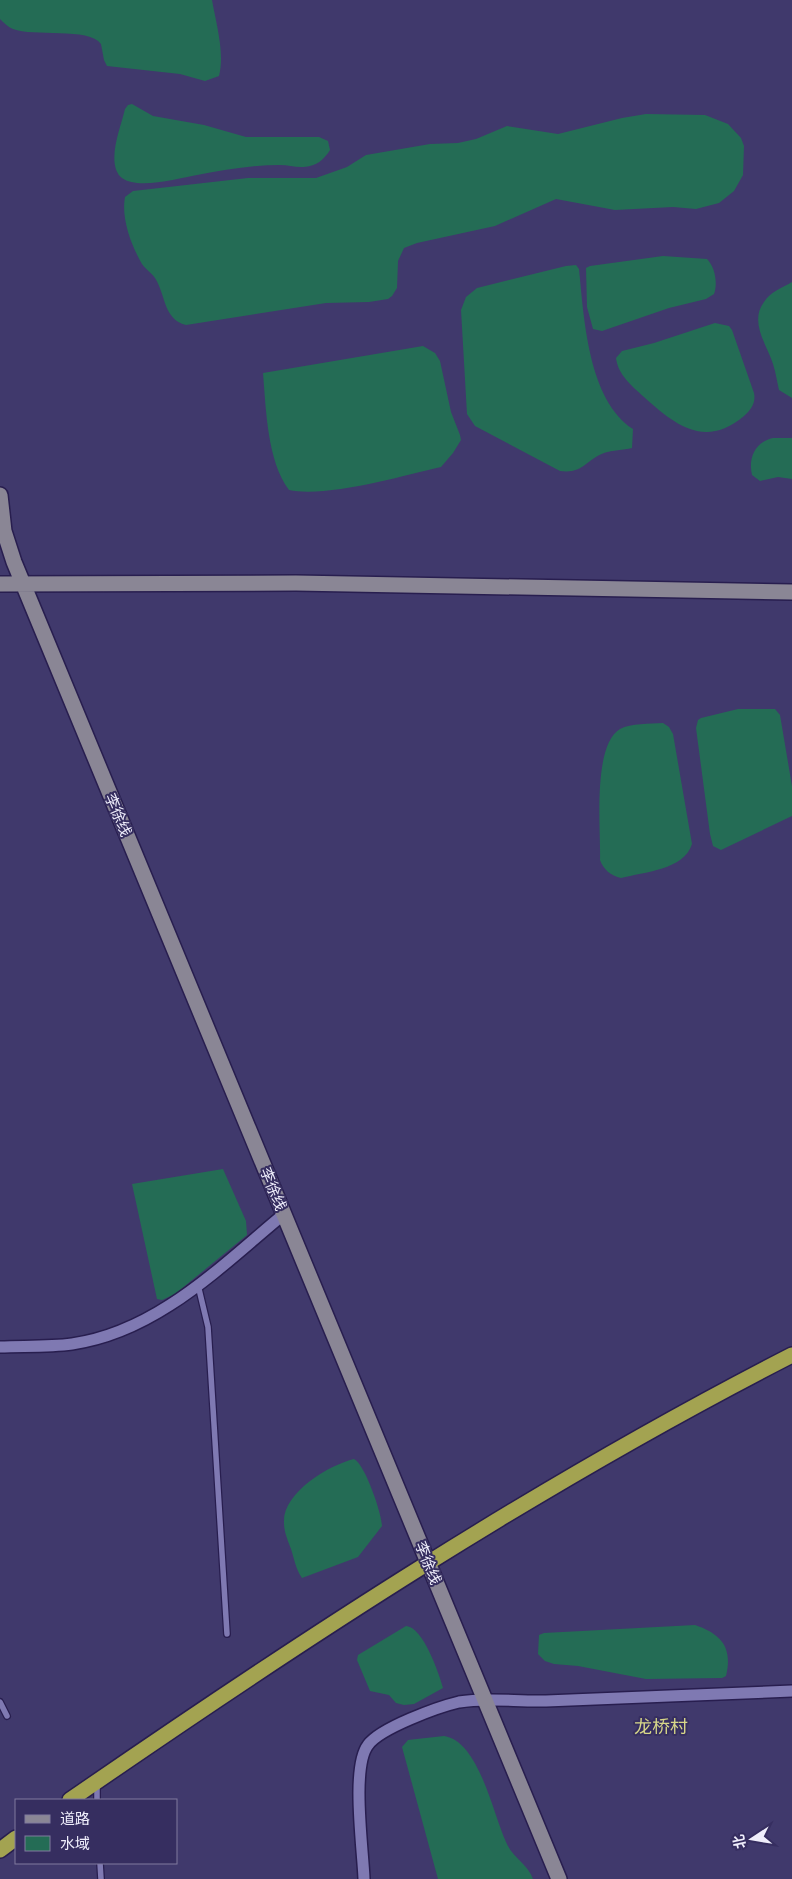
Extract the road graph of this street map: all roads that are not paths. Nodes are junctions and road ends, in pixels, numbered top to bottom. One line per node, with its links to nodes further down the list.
1 (0, 495): 3 (main road, 李徐线)
2 (0, 584): 3 (main road)
3 (22, 584): 4 (main road); 5 (main road, 李徐线)
4 (792, 592)
5 (284, 1214): 6 (street); 9 (main road, 李徐线)
6 (197, 1284): 7 (street); 10 (lane)
7 (0, 1346)
8 (792, 1355): 9 (highway)
9 (428, 1562): 12 (main road, 李徐线); 15 (highway)
10 (226, 1634)
11 (792, 1690): 12 (street)
12 (485, 1700): 22 (street); 23 (main road, 李徐线)
13 (0, 1702): 14 (lane)
14 (7, 1716)
15 (97, 1781): 16 (highway); 17 (lane)
16 (71, 1799)
17 (97, 1799)
18 (15, 1839): 19 (highway)
19 (0, 1850)
20 (100, 1864): 21 (lane)
21 (101, 1879)
22 (364, 1879)
23 (559, 1879)

